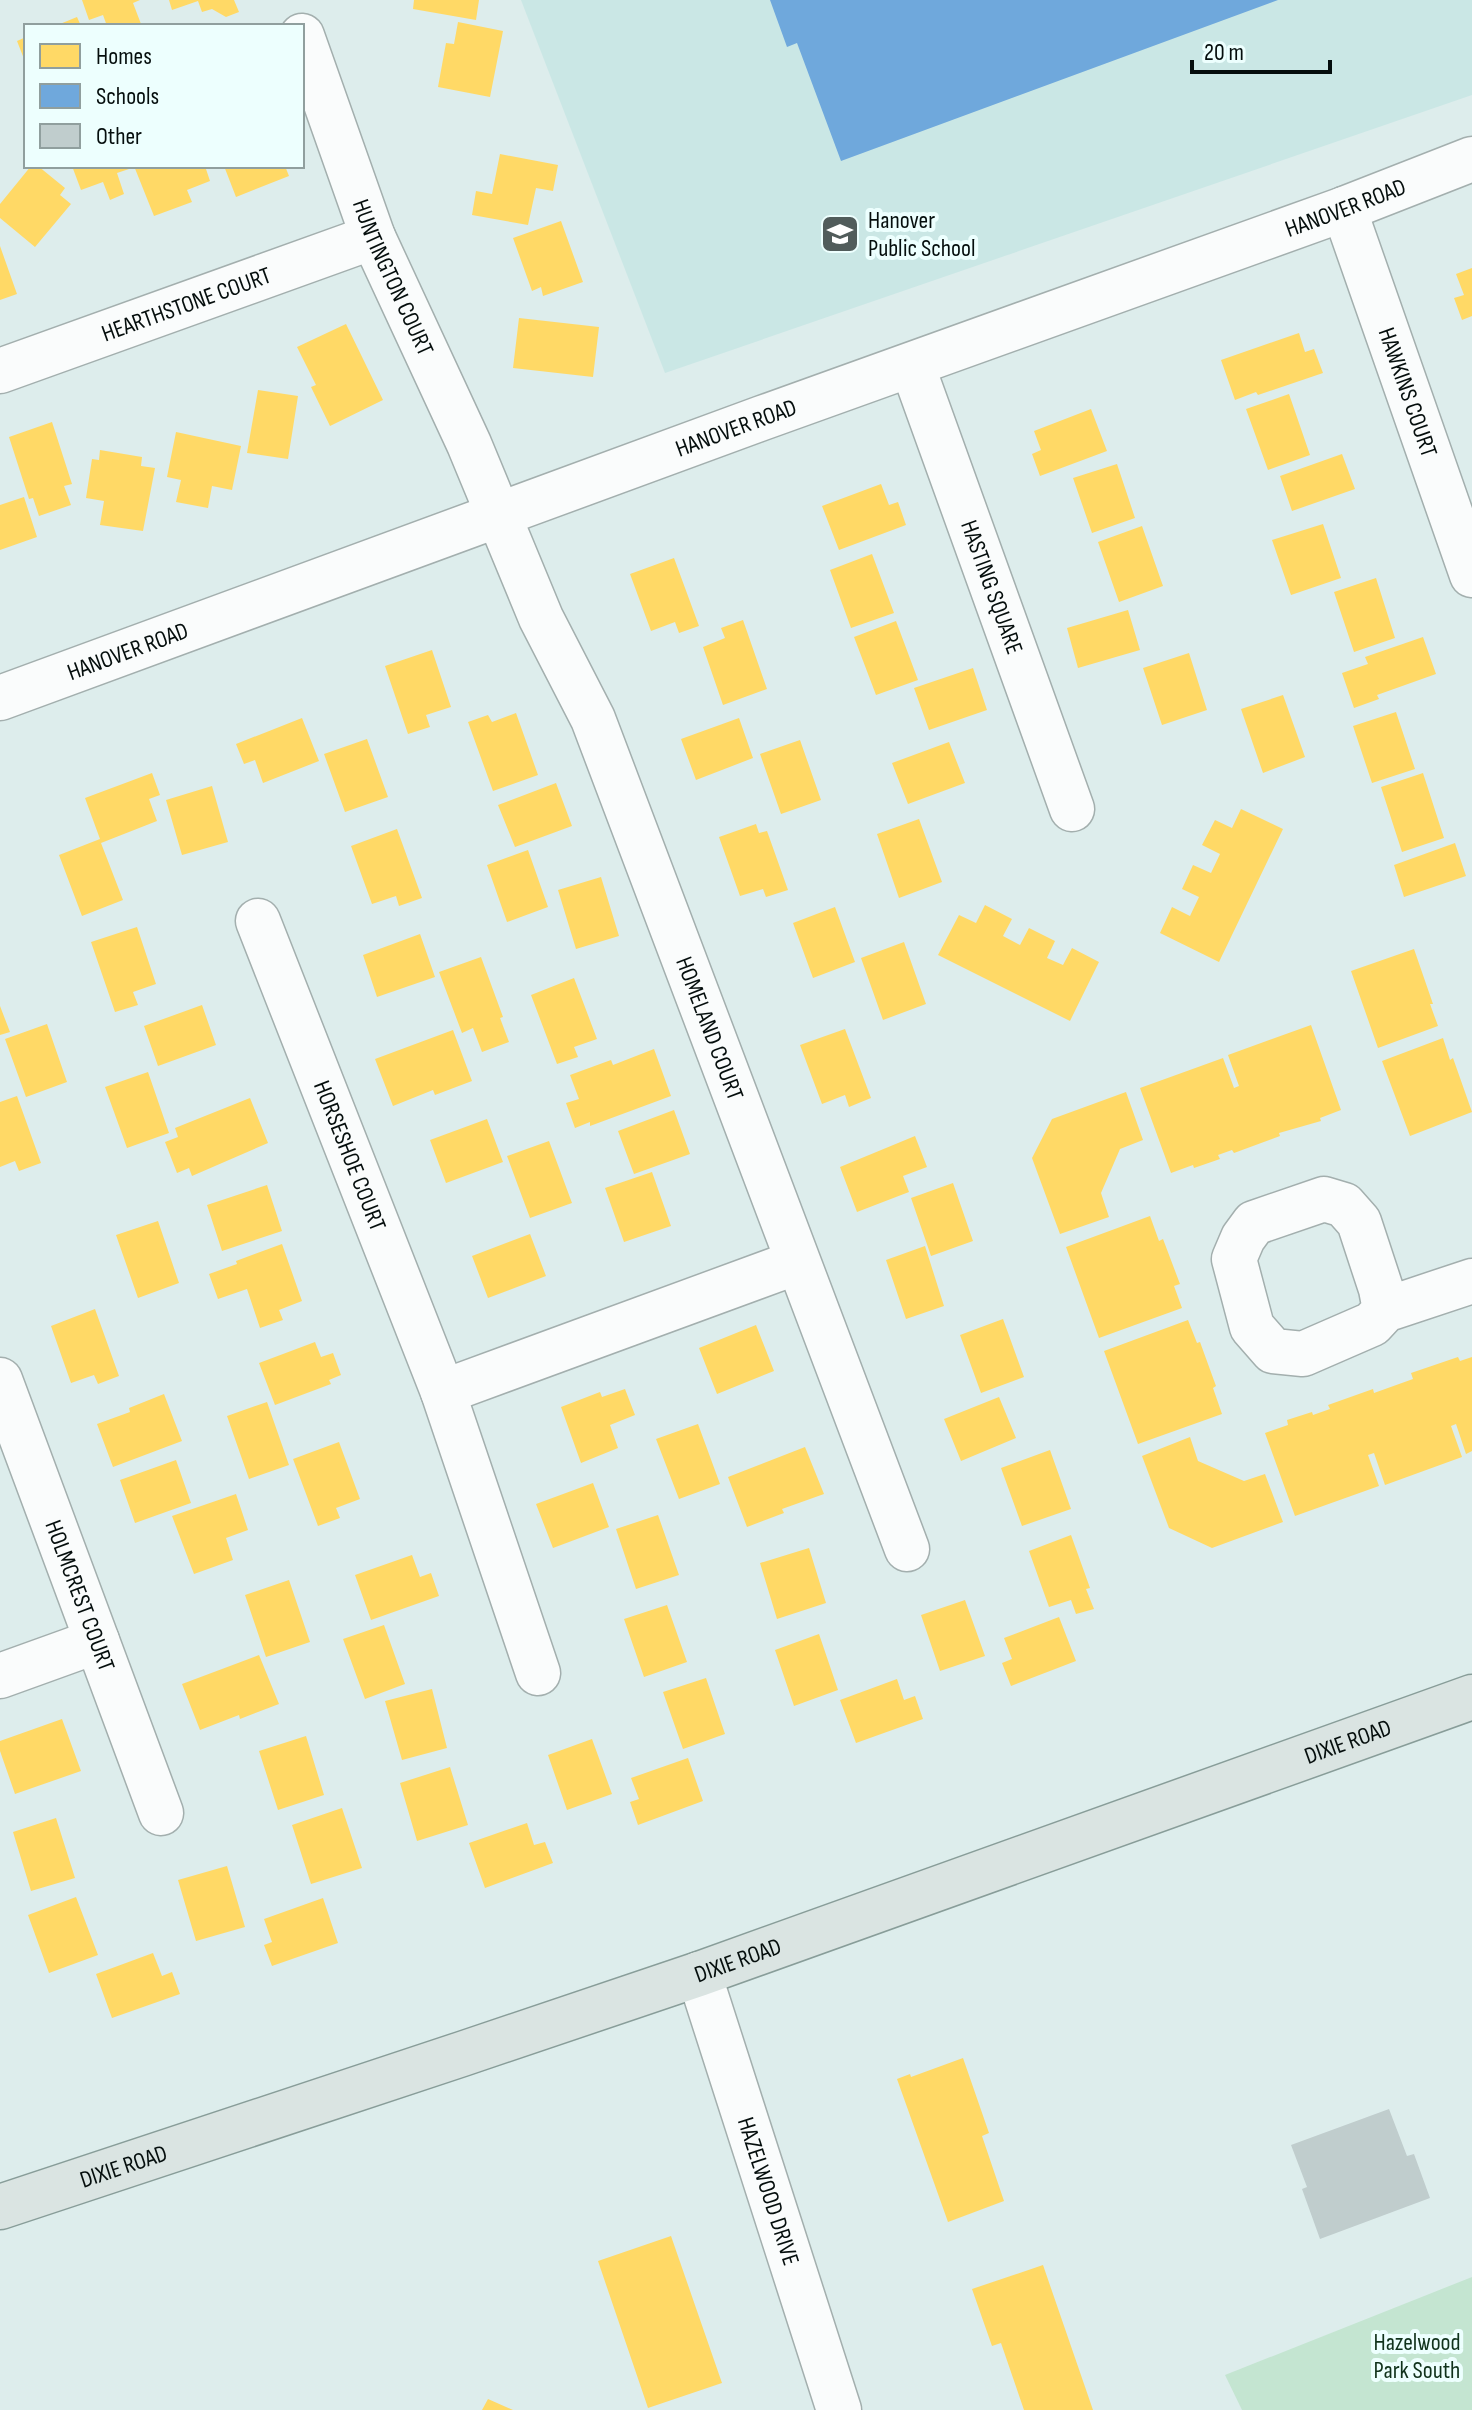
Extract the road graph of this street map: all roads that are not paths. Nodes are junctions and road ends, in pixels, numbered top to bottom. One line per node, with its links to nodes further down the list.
1 (289, 0): 2 (street)
2 (298, 24)
3 (304, 42): 6 (street, HUNTINGTON COURT)
4 (1472, 159): 5 (street, HANOVER ROAD)
5 (1344, 209): 7 (street, HANOVER ROAD); 10 (street, HAWKINS COURT)
6 (373, 237): 8 (street, HEARTHSTONE COURT); 9 (street, HUNTINGTON COURT)
7 (912, 365): 9 (street, HANOVER ROAD); 12 (street, HASTING SQUARE)
8 (0, 371)
9 (498, 515): 11 (street, HANOVER ROAD); 14 (street, HOMELAND COURT)
10 (1472, 575)
11 (0, 698)
12 (1072, 809)
13 (258, 921): 18 (street, HORSESHOE COURT)
14 (797, 1262): 18 (street); 19 (street, HOMELAND COURT)
15 (1472, 1281): 16 (street)
16 (1385, 1310)
17 (0, 1380): 20 (street, HOLMCREST COURT)
18 (443, 1392): 21 (street, HORSESHOE COURT)
19 (907, 1549)
20 (97, 1641): 22 (street); 24 (street, HOLMCREST COURT)
21 (538, 1673)
22 (0, 1676)
23 (1472, 1697): 25 (main road, DIXIE ROAD)
24 (161, 1813)
25 (699, 1974): 26 (main road, DIXIE ROAD); 27 (street, HAZELWOOD DRIVE)
26 (0, 2207)
27 (839, 2410)

